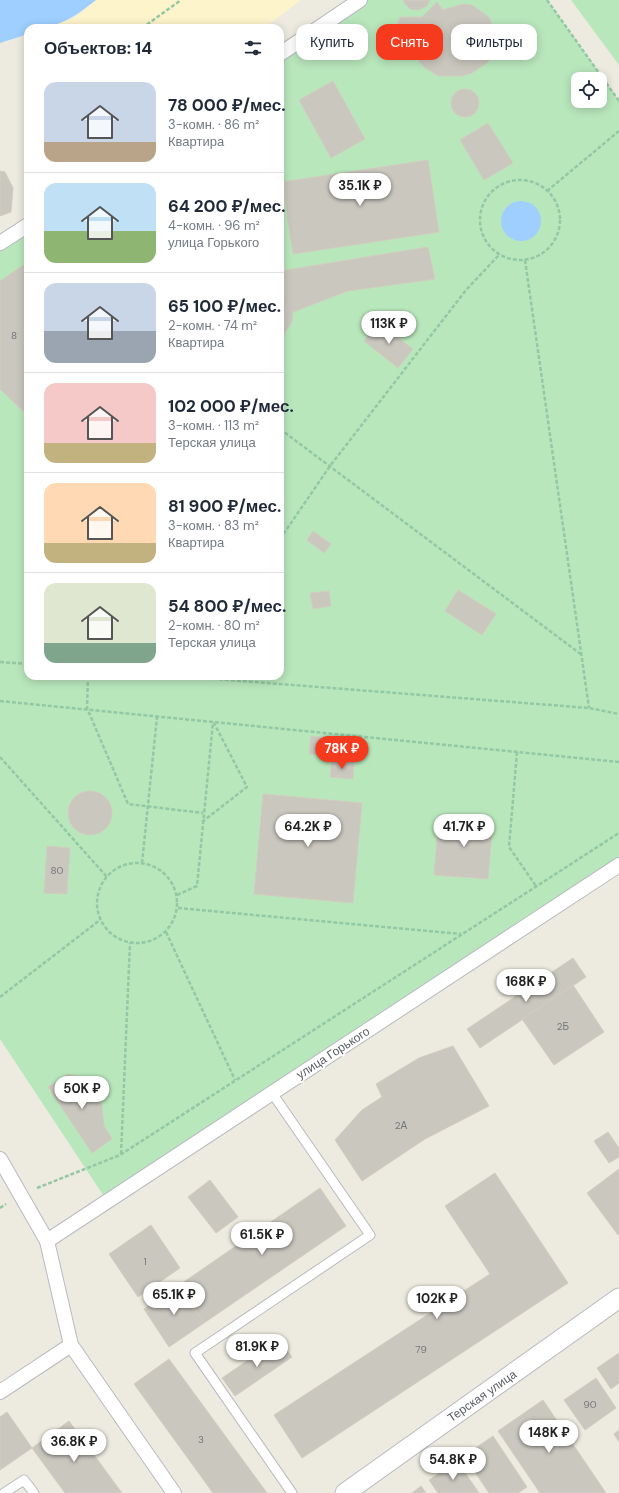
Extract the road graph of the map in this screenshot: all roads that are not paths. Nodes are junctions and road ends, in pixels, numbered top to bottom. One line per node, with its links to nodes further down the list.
1 (360, 0): 2 (street)
2 (284, 51)
3 (24, 228): 4 (street)
4 (0, 243)
5 (618, 868): 6 (street, улица Горького)
6 (272, 1093): 8 (street, улица Горького); 15 (lane)
7 (0, 1159): 8 (street)
8 (47, 1240): 10 (street)
9 (619, 1298): 16 (street, Терская улица)
10 (71, 1345): 11 (street); 14 (street)
11 (0, 1392)
12 (4, 1493): 13 (lane)
13 (34, 1493)
14 (174, 1493)
15 (292, 1493)
16 (345, 1493)

